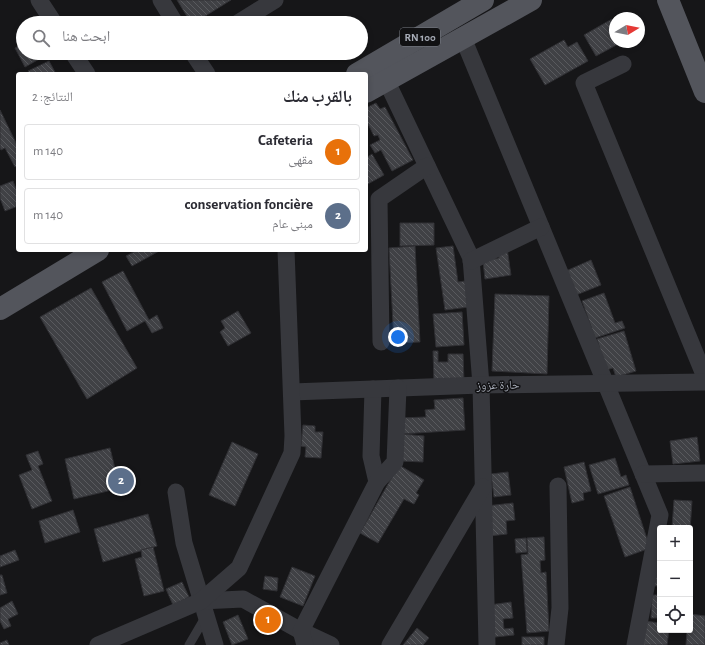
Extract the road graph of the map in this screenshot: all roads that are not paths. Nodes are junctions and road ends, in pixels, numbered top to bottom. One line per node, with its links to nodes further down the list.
1 (39, 0): 7 (street)
2 (161, 0): 8 (street)
3 (275, 0): 9 (street)
4 (483, 0): 16 (main road, RN 100)
5 (531, 0): 10 (main road)
6 (668, 0): 19 (main road)
7 (49, 16)
8 (171, 16)
9 (249, 16)
10 (463, 38): 17 (main road); 21 (street)
11 (78, 60): 14 (street)
12 (198, 60): 15 (street)
13 (623, 64): 27 (street)
14 (86, 72)
15 (206, 72)
16 (360, 72)
17 (386, 80): 18 (main road); 20 (street)
18 (368, 91)
19 (705, 92)
20 (427, 166): 24 (street); 26 (street)
21 (542, 227): 24 (street); 29 (street)
22 (95, 252): 25 (main road)
23 (286, 252): 33 (street)
24 (471, 261): 30 (street)
25 (0, 309)
26 (381, 342)
27 (705, 377)
28 (705, 382): 29 (street, حارة عزوز)
29 (607, 383): 30 (street, حارة عزوز); 35 (street)
30 (481, 386): 31 (street, حارة عزوز); 38 (street)
31 (398, 388): 32 (street, حارة عزوز); 36 (street)
32 (373, 389): 33 (street, حارة عزوز); 36 (street)
33 (292, 392): 40 (street)
34 (705, 473): 35 (street)
35 (643, 474): 49 (street)
36 (378, 482): 41 (street)
37 (558, 486): 48 (street)
38 (483, 487): 46 (street); 47 (street)
39 (176, 492): 40 (street)
40 (204, 608): 41 (street); 42 (street); 43 (lane); 44 (street)
41 (303, 638): 45 (street)
42 (98, 645)
43 (189, 645)
44 (215, 645)
45 (331, 645)
46 (390, 645)
47 (487, 645)
48 (556, 645)
49 (635, 645)

